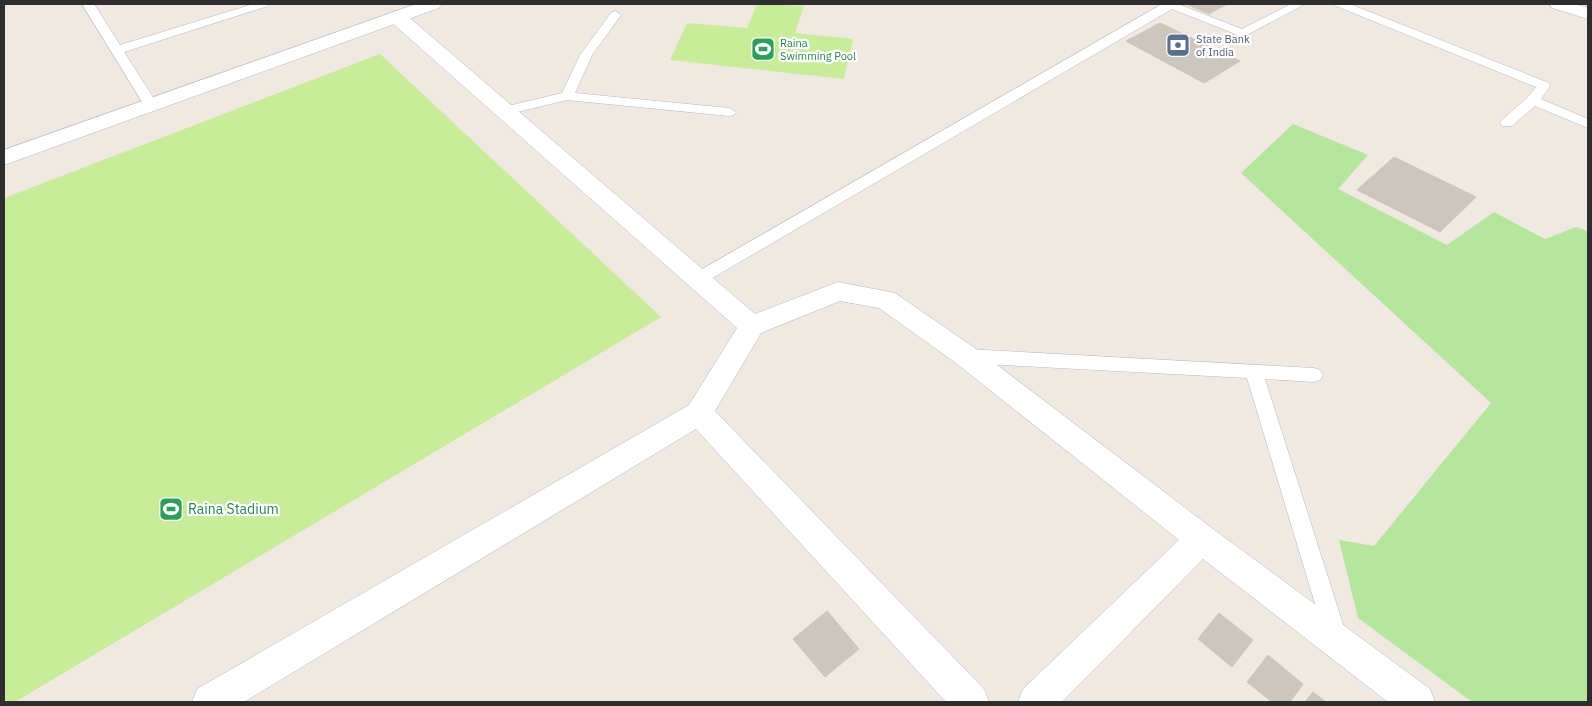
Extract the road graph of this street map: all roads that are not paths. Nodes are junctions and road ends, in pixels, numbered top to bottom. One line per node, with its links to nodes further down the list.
1 (88, 4): 11 (lane)
2 (264, 4): 11 (lane)
3 (433, 4): 10 (street)
4 (1169, 4): 5 (lane); 20 (lane)
5 (1299, 4)
6 (1340, 4): 13 (lane)
7 (1558, 4): 8 (street)
8 (1588, 14)
9 (615, 15): 12 (lane)
10 (397, 17): 14 (street); 15 (street)
11 (116, 50): 14 (lane)
12 (567, 96): 15 (lane); 16 (lane)
13 (1533, 100): 17 (lane); 18 (lane)
14 (150, 105): 19 (street)
15 (505, 111): 20 (street)
16 (730, 112)
17 (1507, 123)
18 (1588, 124)
19 (4, 158)
20 (698, 279): 21 (street)
21 (752, 326): 22 (street); 25 (street)
22 (966, 356): 23 (lane); 26 (street)
23 (1254, 373): 24 (lane); 27 (lane)
24 (1314, 375)
25 (699, 413): 28 (street); 29 (street)
26 (1202, 539): 27 (street); 30 (street)
27 (1338, 642): 31 (street)
28 (210, 702)
29 (971, 702)
30 (1036, 702)
31 (1416, 702)

